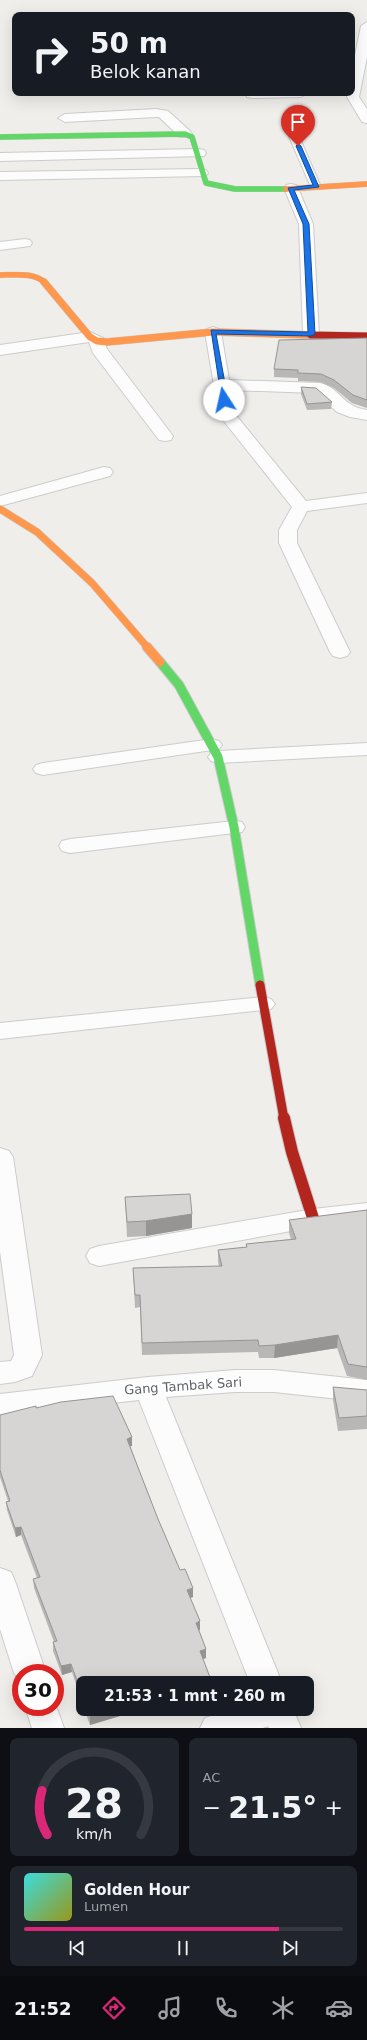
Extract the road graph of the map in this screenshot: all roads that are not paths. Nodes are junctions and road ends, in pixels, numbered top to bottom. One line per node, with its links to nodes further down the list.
1 (363, 35): 2 (street)
2 (357, 91)
3 (354, 96): 5 (street)
4 (65, 118): 7 (street)
5 (367, 119)
6 (292, 132): 14 (lane)
7 (185, 134): 8 (street); 9 (street)
8 (0, 137)
9 (199, 153): 10 (street); 11 (street)
10 (0, 157)
11 (201, 173): 12 (street); 15 (street)
12 (0, 176)
13 (367, 184): 14 (street)
14 (316, 187): 15 (street)
15 (291, 188): 20 (street)
16 (25, 243): 17 (street)
17 (0, 246)
18 (0, 275): 22 (street)
19 (213, 332): 20 (street); 22 (street); 24 (street)
20 (311, 334): 21 (street)
21 (367, 336)
22 (94, 339): 23 (street); 26 (street)
23 (0, 350)
24 (222, 385): 25 (street); 30 (street)
25 (367, 415)
26 (165, 436)
27 (104, 472): 29 (street)
28 (365, 500): 30 (street)
29 (0, 501)
30 (301, 507): 32 (street)
31 (0, 509): 34 (street)
32 (340, 652)
33 (367, 749): 34 (street)
34 (215, 751): 35 (street); 36 (street)
35 (43, 769)
36 (234, 827): 37 (street); 38 (street)
37 (70, 846)
38 (263, 1004): 39 (street); 42 (street)
39 (0, 1031)
40 (0, 1157): 44 (street)
41 (367, 1212): 42 (street)
42 (313, 1218): 43 (street)
43 (99, 1256)
44 (0, 1373)
45 (148, 1388): 46 (street, Gang Tambak Sari); 47 (street, Gang Tambak Sari); 50 (street)
46 (367, 1392)
47 (0, 1405)
48 (0, 1581): 49 (street)
49 (27, 1664)
50 (263, 1676)
51 (44, 1716): 53 (street)
52 (252, 1716): 54 (street)
53 (48, 1728)
54 (216, 1728)

